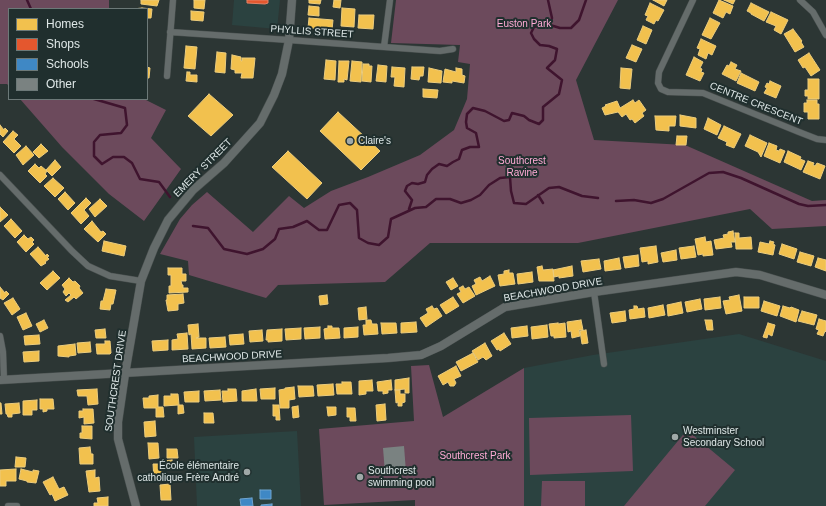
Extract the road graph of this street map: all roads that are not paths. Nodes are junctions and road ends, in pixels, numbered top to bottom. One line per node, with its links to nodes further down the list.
1 (173, 0): 6 (street)
2 (292, 0): 8 (street, EMERY STREET)
3 (390, 0): 9 (street)
4 (693, 0): 12 (street, CENTRE CRESCENT)
5 (800, 0): 7 (street)
6 (170, 32): 8 (street, PHYLLIS STREET); 11 (street)
7 (826, 35)
8 (289, 40): 9 (street, PHYLLIS STREET); 14 (street, EMERY STREET)
9 (384, 47): 10 (street, PHYLLIS STREET)
10 (453, 49)
11 (167, 76)
12 (826, 140)
13 (0, 175): 14 (street)
14 (141, 281): 19 (street, SOUTHCREST DRIVE)
15 (594, 292): 16 (street, BEACHWOOD DRIVE); 18 (street); 19 (street, BEACHWOOD DRIVE)
16 (826, 295)
17 (0, 336): 20 (street)
18 (604, 364)
19 (125, 374): 20 (street, BEACHWOOD DRIVE); 23 (street, SOUTHCREST DRIVE)
20 (2, 380)
21 (8, 506): 22 (street)
22 (16, 506)
23 (136, 506)

